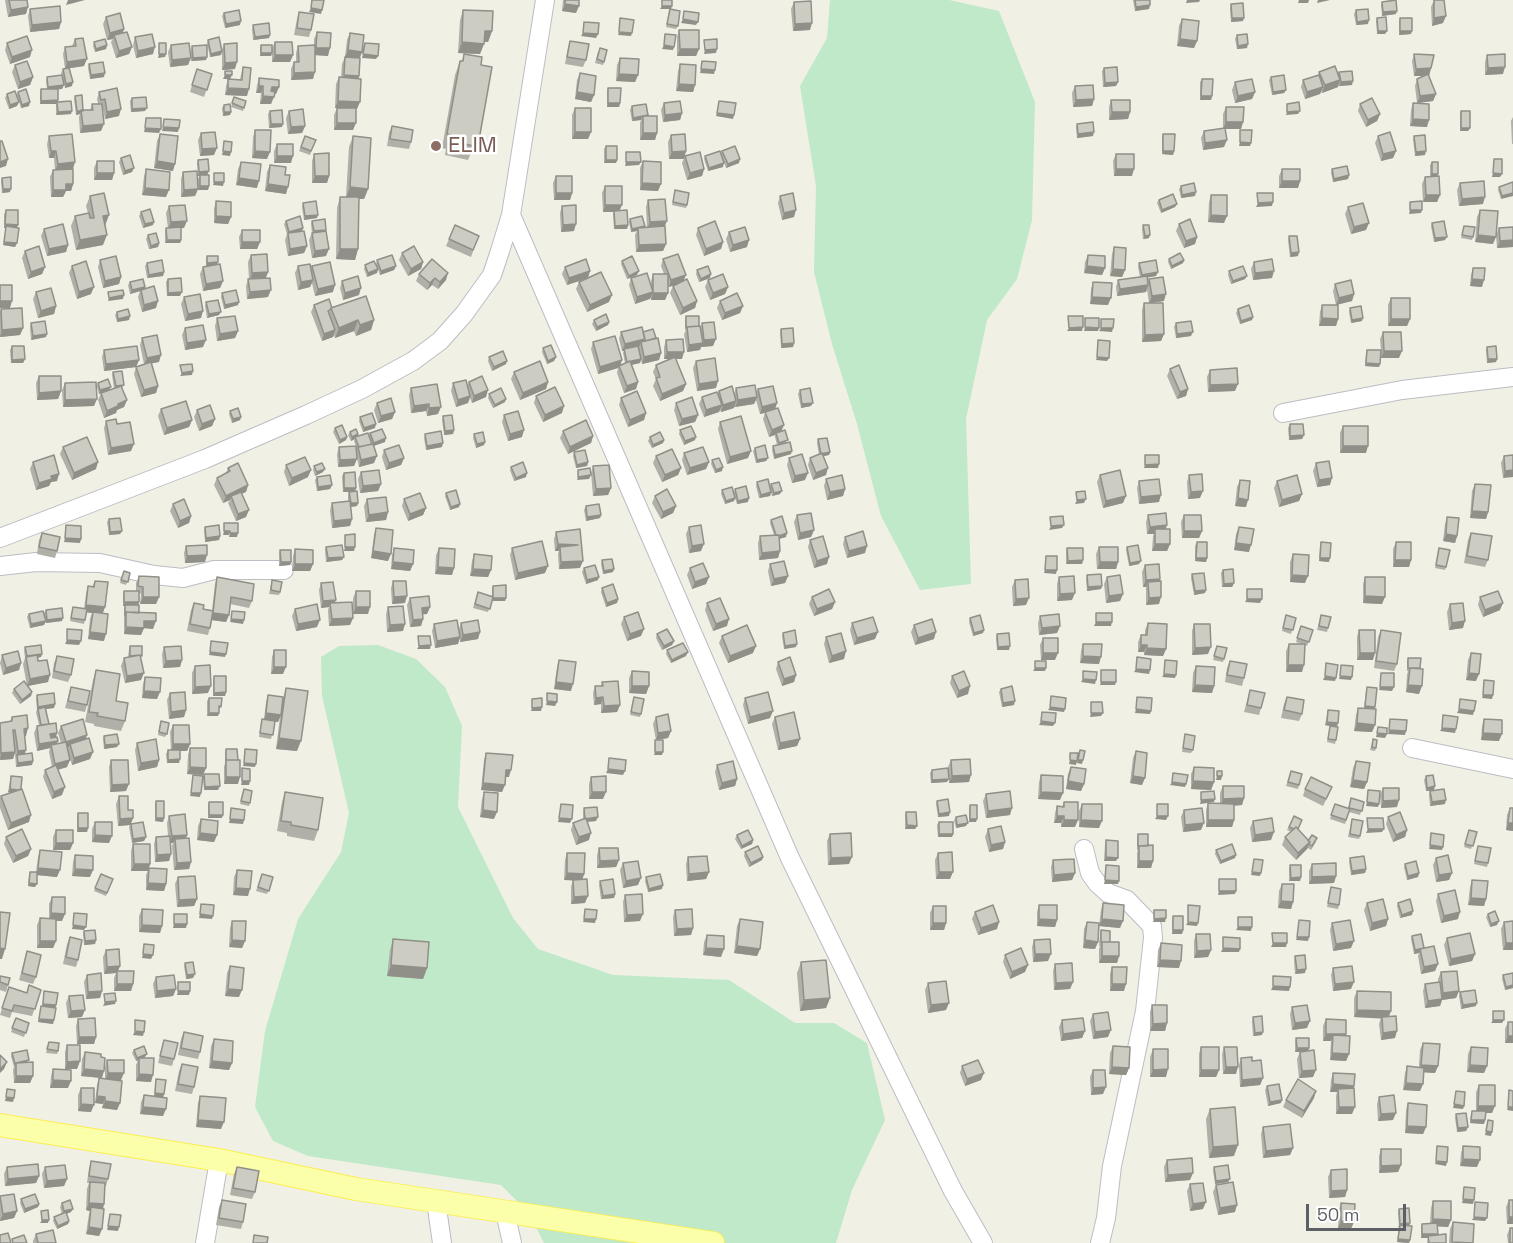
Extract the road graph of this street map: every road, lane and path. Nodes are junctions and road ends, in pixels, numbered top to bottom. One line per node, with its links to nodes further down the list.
1 (545, 0): 2 (street)
2 (511, 215): 5 (street); 19 (street)
3 (1513, 377): 4 (street)
4 (1283, 413)
5 (0, 538)
6 (0, 566): 7 (street)
7 (284, 570)
8 (1412, 748): 9 (street)
9 (1513, 769)
10 (1084, 849): 20 (street)
11 (0, 1125): 12 (main road)
12 (219, 1160): 13 (main road); 15 (street)
13 (436, 1201): 14 (main road); 16 (street)
14 (505, 1212): 17 (street); 18 (main road)
15 (205, 1243)
16 (442, 1243)
17 (512, 1243)
18 (713, 1243)
19 (983, 1243)
20 (1100, 1243)

